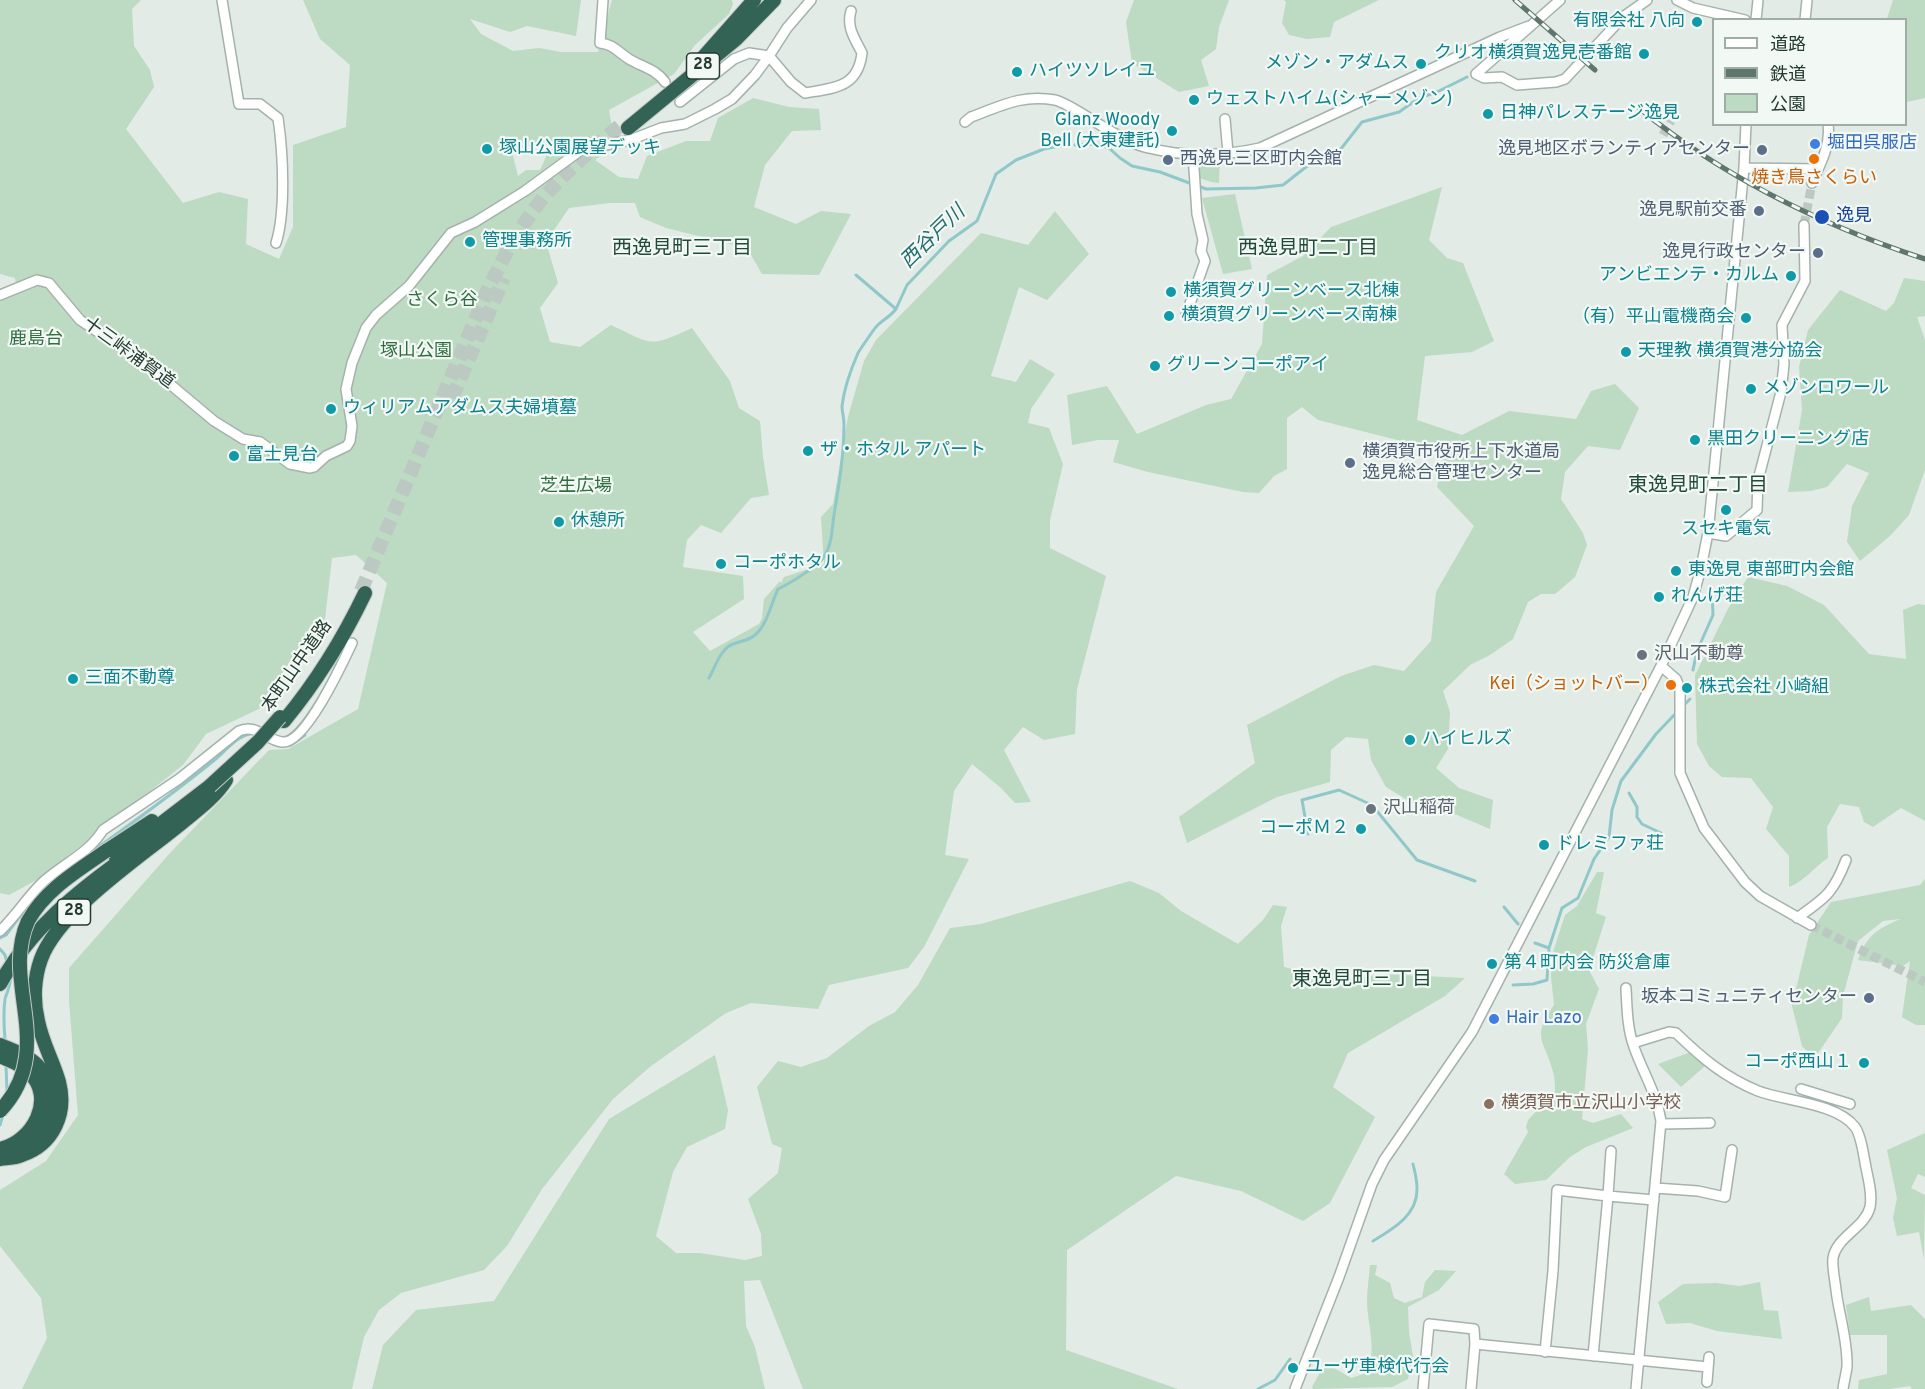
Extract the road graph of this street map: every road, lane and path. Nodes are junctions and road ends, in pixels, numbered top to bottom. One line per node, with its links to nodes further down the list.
1 (222, 0): 29 (street)
2 (603, 0): 17 (street)
3 (754, 0): 4 (highway, 28)
4 (774, 0)
5 (811, 0): 16 (street)
6 (1560, 0): 15 (street)
7 (1647, 0): 15 (street)
8 (1677, 0): 12 (street)
9 (1758, 0): 13 (street)
10 (1807, 0): 14 (street)
11 (851, 11): 16 (street)
12 (1736, 18)
13 (1756, 18)
14 (1805, 18)
15 (1529, 26): 23 (street)
16 (769, 56): 18 (street); 30 (street, 十三峠浦賀道)
17 (665, 82)
18 (680, 102)
19 (1225, 119): 23 (street)
20 (965, 122): 24 (street)
21 (1746, 126): 25 (street)
22 (1828, 126): 26 (street)
23 (1228, 153): 24 (street)
24 (1193, 154): 31 (street)
25 (1744, 168): 26 (street); 32 (street)
26 (1818, 169): 27 (street)
27 (1812, 183)
28 (1804, 225): 32 (street)
29 (276, 243)
30 (0, 295)
31 (1186, 315)
32 (1708, 533): 35 (street)
33 (363, 592): 36 (highway, 本町山中道路 / 28)
34 (352, 643): 41 (street)
35 (1661, 666): 39 (street); 64 (street)
36 (282, 719): 37 (highway, 28, bridge); 37 (highway, 本町山中道路 / 28, bridge)
37 (211, 788): 42 (highway); 49 (highway, 28, bridge); 55 (highway, 28)
38 (1846, 860): 39 (street)
39 (1797, 918): 40 (street)
40 (1811, 926)
41 (0, 931)
42 (1, 976)
43 (1626, 988): 44 (street)
44 (1633, 1043): 51 (street); 68 (street)
45 (0, 1045): 55 (highway)
46 (0, 1057): 52 (highway)
47 (1801, 1089): 48 (street)
48 (1850, 1104)
49 (0, 1111)
50 (1710, 1123): 51 (street)
51 (1661, 1124): 56 (street)
52 (0, 1149)
53 (1732, 1150): 56 (street)
54 (1611, 1151): 57 (street)
55 (0, 1159)
56 (1655, 1188): 58 (street)
57 (1608, 1196): 58 (street); 60 (street); 61 (street)
58 (1654, 1200): 62 (street)
59 (1475, 1344): 60 (street); 65 (street); 66 (street)
60 (1545, 1352): 61 (street)
61 (1593, 1356): 62 (street)
62 (1639, 1361): 63 (street); 67 (street)
63 (1707, 1382)
64 (1295, 1389)
65 (1424, 1389)
66 (1471, 1389)
67 (1636, 1389)
68 (1843, 1389)

